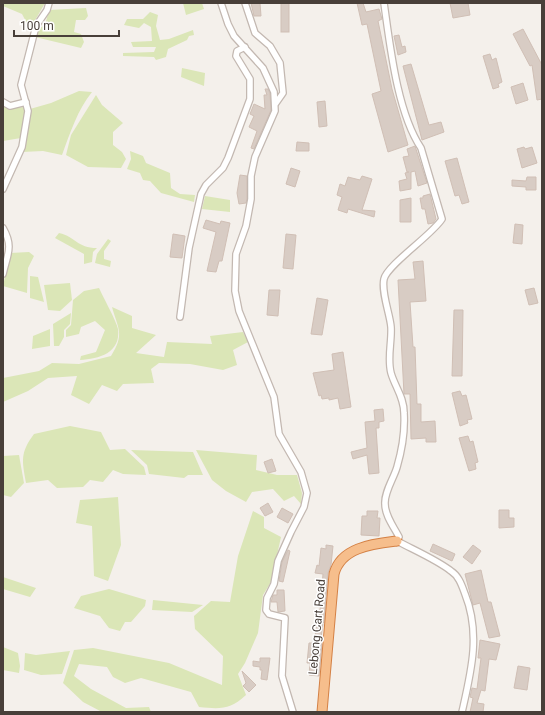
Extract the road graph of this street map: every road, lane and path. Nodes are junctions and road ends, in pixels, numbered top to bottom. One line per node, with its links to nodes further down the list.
1 (49, 3): 7 (street)
2 (221, 3): 5 (street)
3 (244, 3): 8 (street)
4 (384, 3): 13 (street)
5 (245, 47): 8 (street); 12 (street)
6 (3, 102): 7 (street)
7 (26, 102): 9 (street)
8 (276, 102): 14 (street)
9 (3, 189)
10 (3, 228): 11 (street)
11 (3, 274)
12 (180, 317)
13 (397, 541): 15 (highway, Lebong Cart Road); 16 (street)
14 (294, 712)
15 (322, 712)
16 (462, 712)

